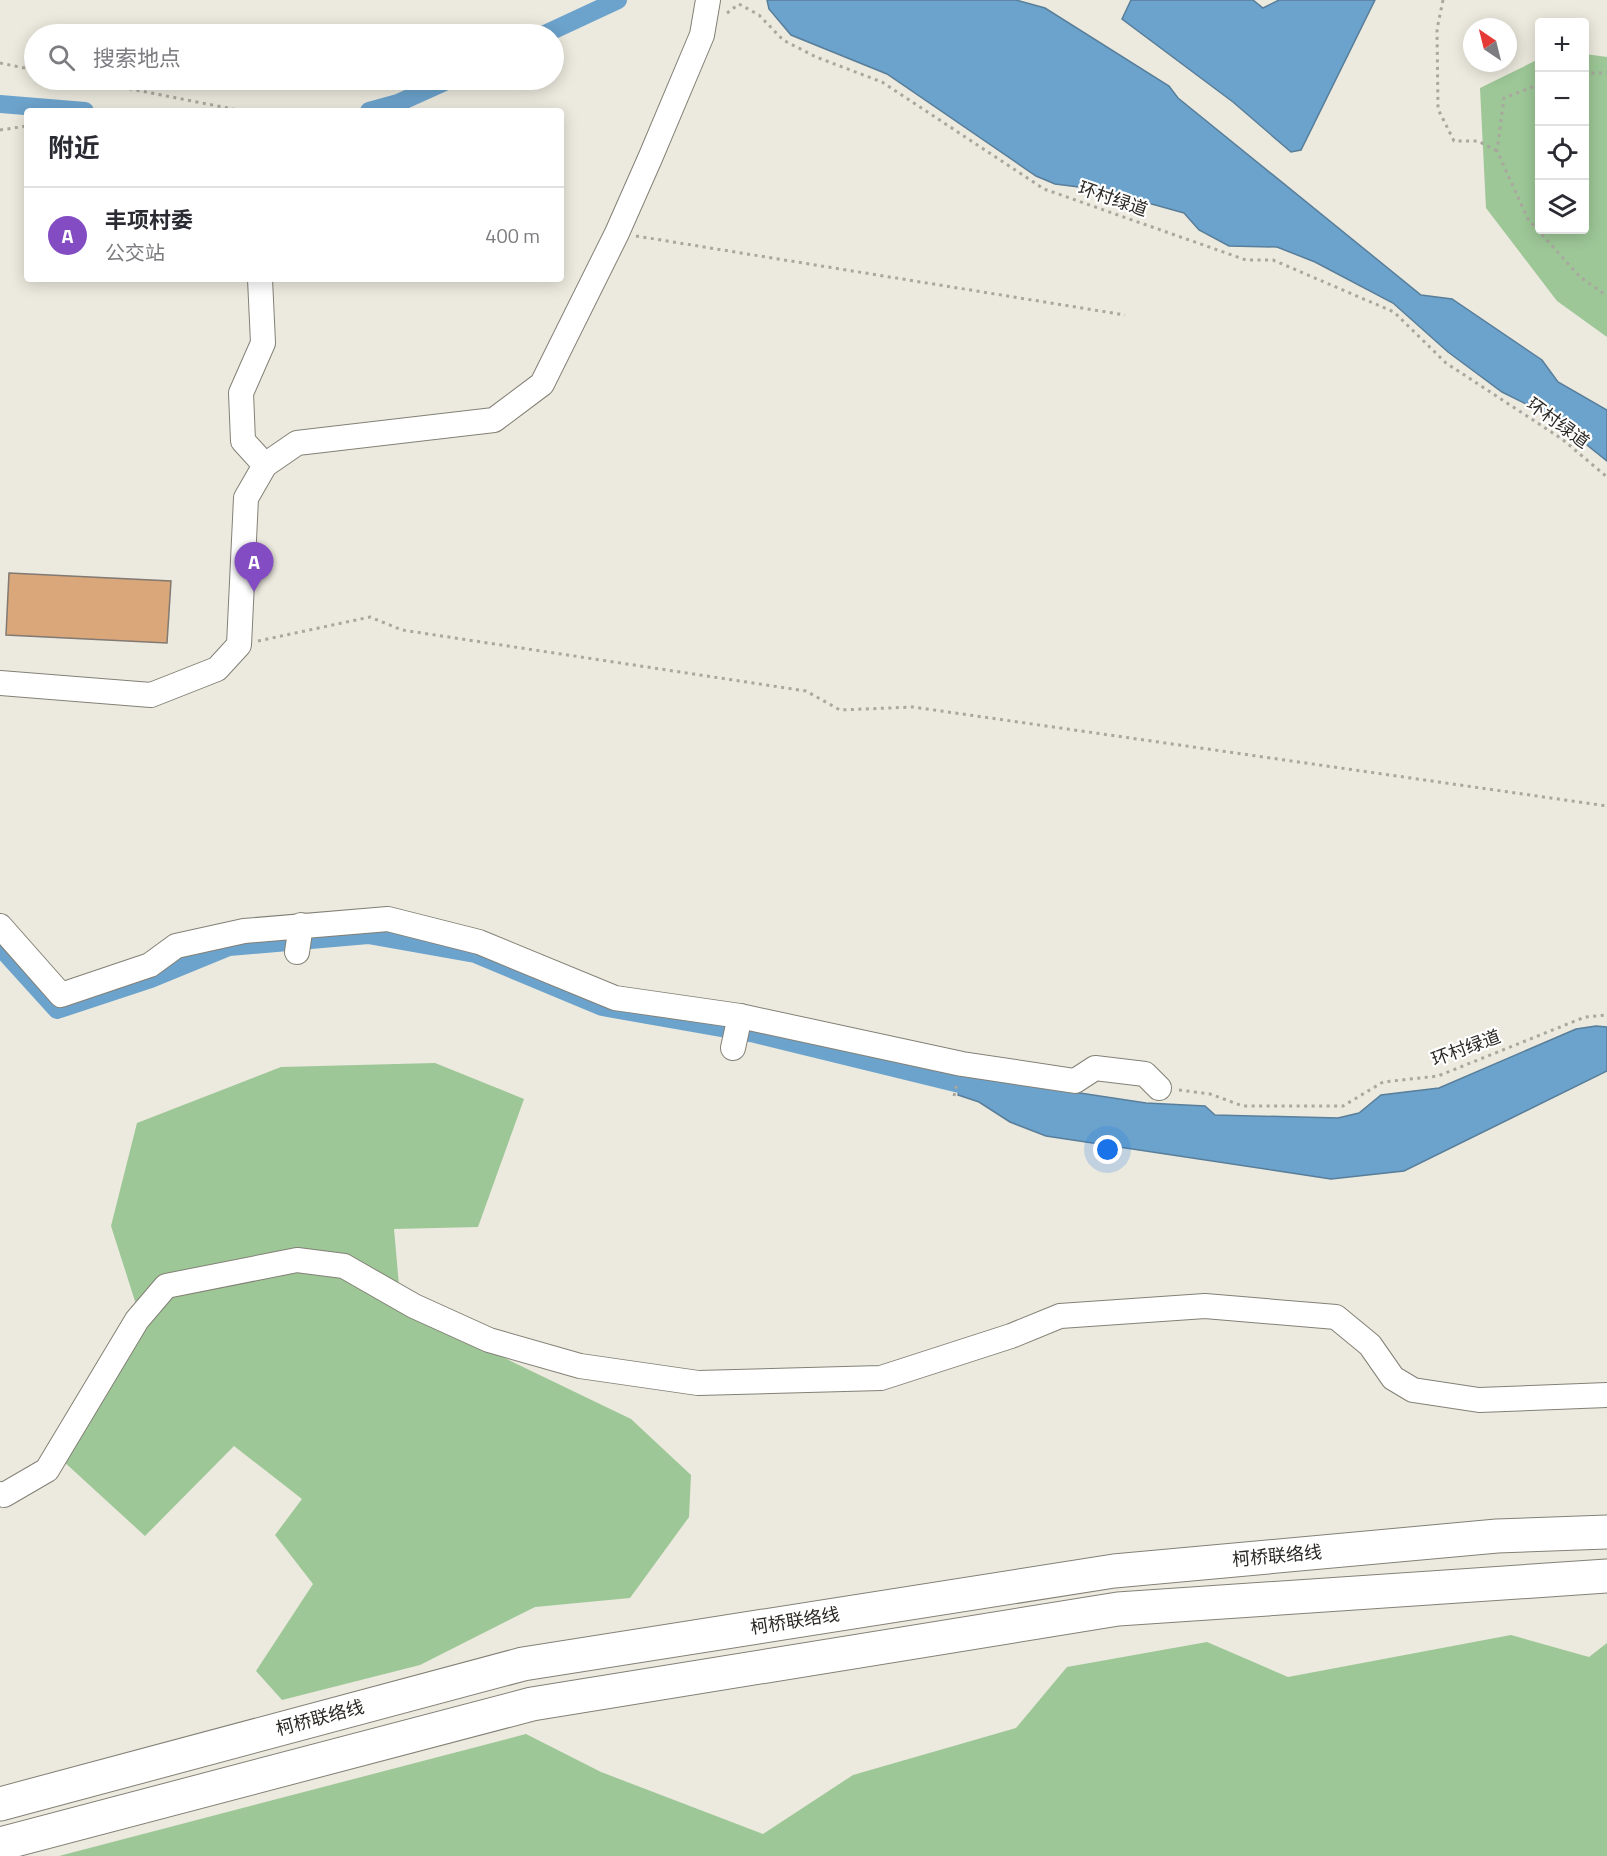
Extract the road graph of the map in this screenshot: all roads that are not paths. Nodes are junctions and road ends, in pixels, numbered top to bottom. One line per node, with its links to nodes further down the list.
1 (708, 0): 3 (street)
2 (260, 282): 3 (street)
3 (265, 465): 4 (street)
4 (0, 683)
5 (301, 924): 6 (street); 7 (street); 8 (street)
6 (0, 926)
7 (297, 952)
8 (1159, 1088)
9 (1607, 1395): 10 (street)
10 (0, 1494)
11 (1607, 1518): 13 (highway)
12 (1607, 1532): 13 (highway, 柯桥联络线)
13 (1497, 1536): 15 (highway, 柯桥联络线)
14 (1607, 1575): 16 (highway)
15 (0, 1804)
16 (0, 1844)

